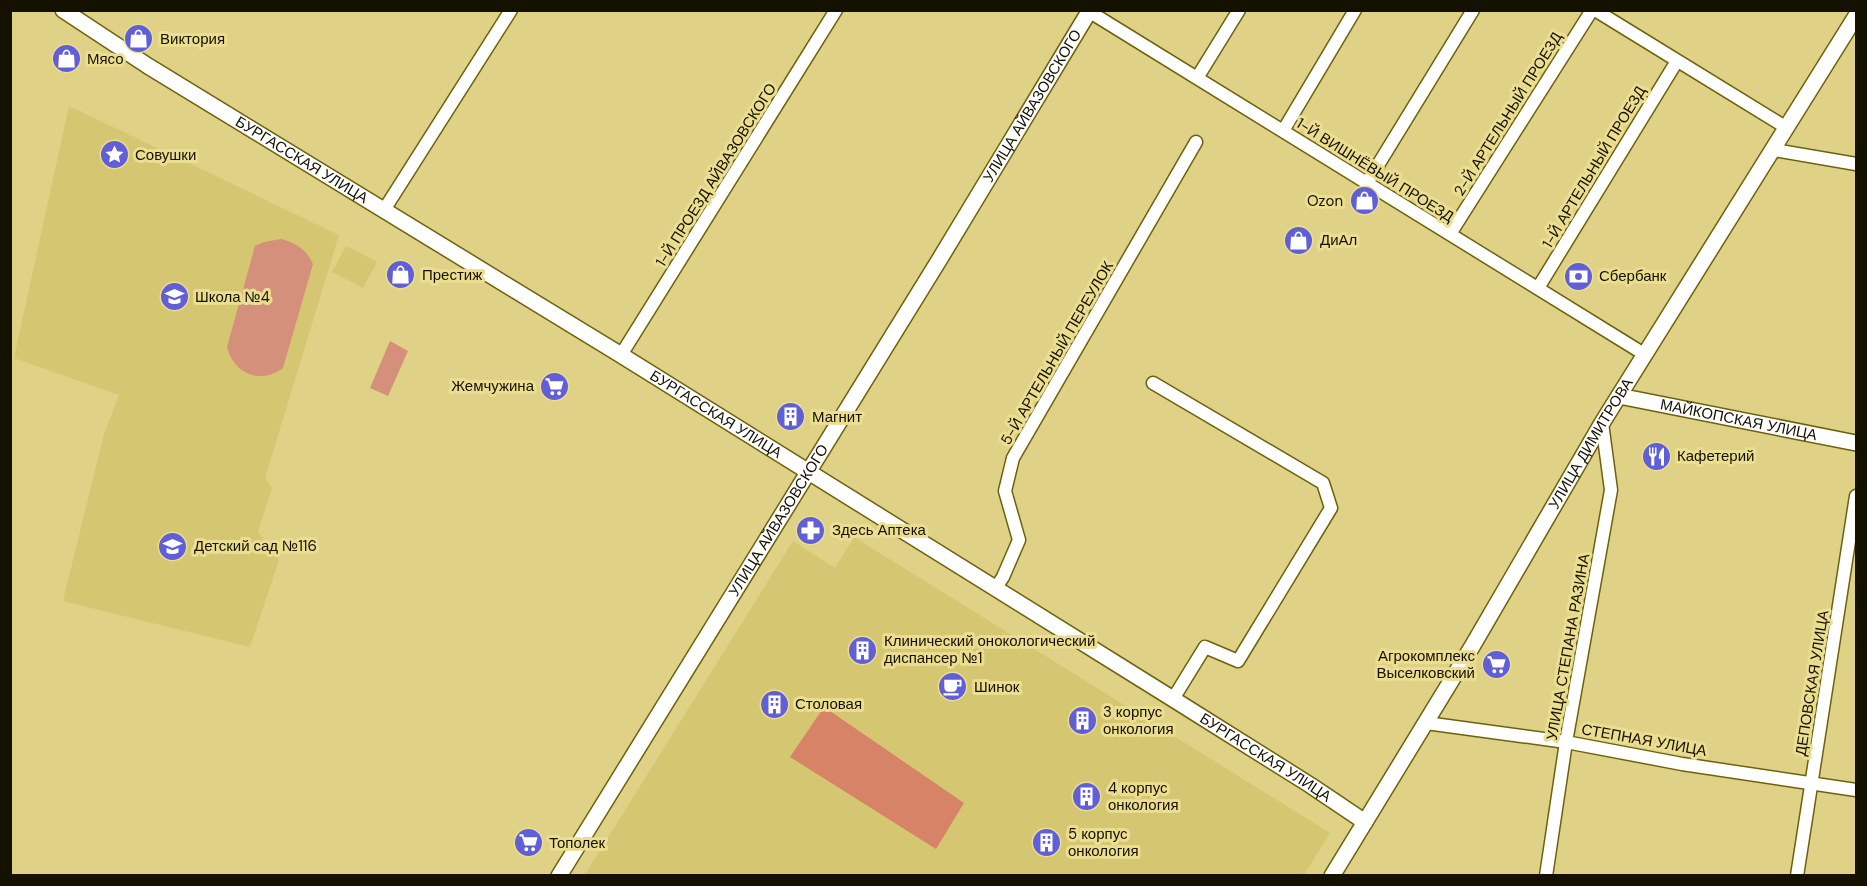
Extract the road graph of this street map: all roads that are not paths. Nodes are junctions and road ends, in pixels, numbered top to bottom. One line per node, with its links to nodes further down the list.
1 (63, 10): 18 (street, БУРГАССКАЯ УЛИЦА)
2 (511, 10): 18 (street)
3 (836, 10): 22 (street, 1-Й ПРОЕЗД АЙВАЗОВСКОГО)
4 (1239, 10): 11 (street)
5 (1354, 10): 13 (street)
6 (1473, 10): 17 (street)
7 (1594, 10): 10 (street); 19 (street, 2-Й АРТЕЛЬНЫЙ ПРОЕЗД)
8 (1090, 11): 11 (street, 1-Й ВИШНЁВЫЙ ПРОЕЗД); 27 (street, УЛИЦА АЙВАЗОВСКОГО)
9 (1857, 16): 12 (street, УЛИЦА ДИМИТРОВА)
10 (1677, 61): 12 (street); 20 (street, 1-Й АРТЕЛЬНЫЙ ПРОЕЗД)
11 (1197, 78): 13 (street, 1-Й ВИШНЁВЫЙ ПРОЕЗД)
12 (1788, 128): 15 (street, УЛИЦА ДИМИТРОВА)
13 (1283, 131): 17 (street, 1-Й ВИШНЁВЫЙ ПРОЕЗД)
14 (1196, 142): 29 (street, 5-Й АРТЕЛЬНЫЙ ПЕРЕУЛОК)
15 (1774, 150): 16 (street); 21 (street, УЛИЦА ДИМИТРОВА)
16 (1857, 164)
17 (1367, 183): 19 (street, 1-Й ВИШНЁВЫЙ ПРОЕЗД)
18 (384, 210): 22 (street, БУРГАССКАЯ УЛИЦА)
19 (1450, 234): 20 (street, 1-Й ВИШНЁВЫЙ ПРОЕЗД)
20 (1538, 288): 21 (street, 1-Й ВИШНЁВЫЙ ПРОЕЗД)
21 (1644, 354): 24 (street, УЛИЦА ДИМИТРОВА)
22 (621, 355): 27 (street, БУРГАССКАЯ УЛИЦА)
23 (1153, 383): 30 (street)
24 (1619, 396): 25 (street, УЛИЦА ДИМИТРОВА); 26 (street, МАЙКОПСКАЯ УЛИЦА)
25 (1602, 423): 31 (street, УЛИЦА ДИМИТРОВА); 32 (street, УЛИЦА СТЕПАНА РАЗИНА)
26 (1857, 442)
27 (808, 473): 29 (street, БУРГАССКАЯ УЛИЦА); 36 (street, УЛИЦА АЙВАЗОВСКОГО)
28 (1857, 496): 33 (street, ДЕПОВСКАЯ УЛИЦА)
29 (996, 589): 30 (street, БУРГАССКАЯ УЛИЦА)
30 (1173, 699): 35 (street, БУРГАССКАЯ УЛИЦА)
31 (1426, 723): 32 (street, СТЕПНАЯ УЛИЦА); 35 (street, УЛИЦА ДИМИТРОВА)
32 (1566, 742): 33 (street, СТЕПНАЯ УЛИЦА); 38 (street, УЛИЦА СТЕПАНА РАЗИНА)
33 (1812, 782): 34 (street, СТЕПНАЯ УЛИЦА); 39 (street, ДЕПОВСКАЯ УЛИЦА)
34 (1857, 790)
35 (1365, 822): 37 (street, УЛИЦА ДИМИТРОВА)
36 (559, 876)
37 (1332, 876)
38 (1546, 876)
39 (1797, 876)

